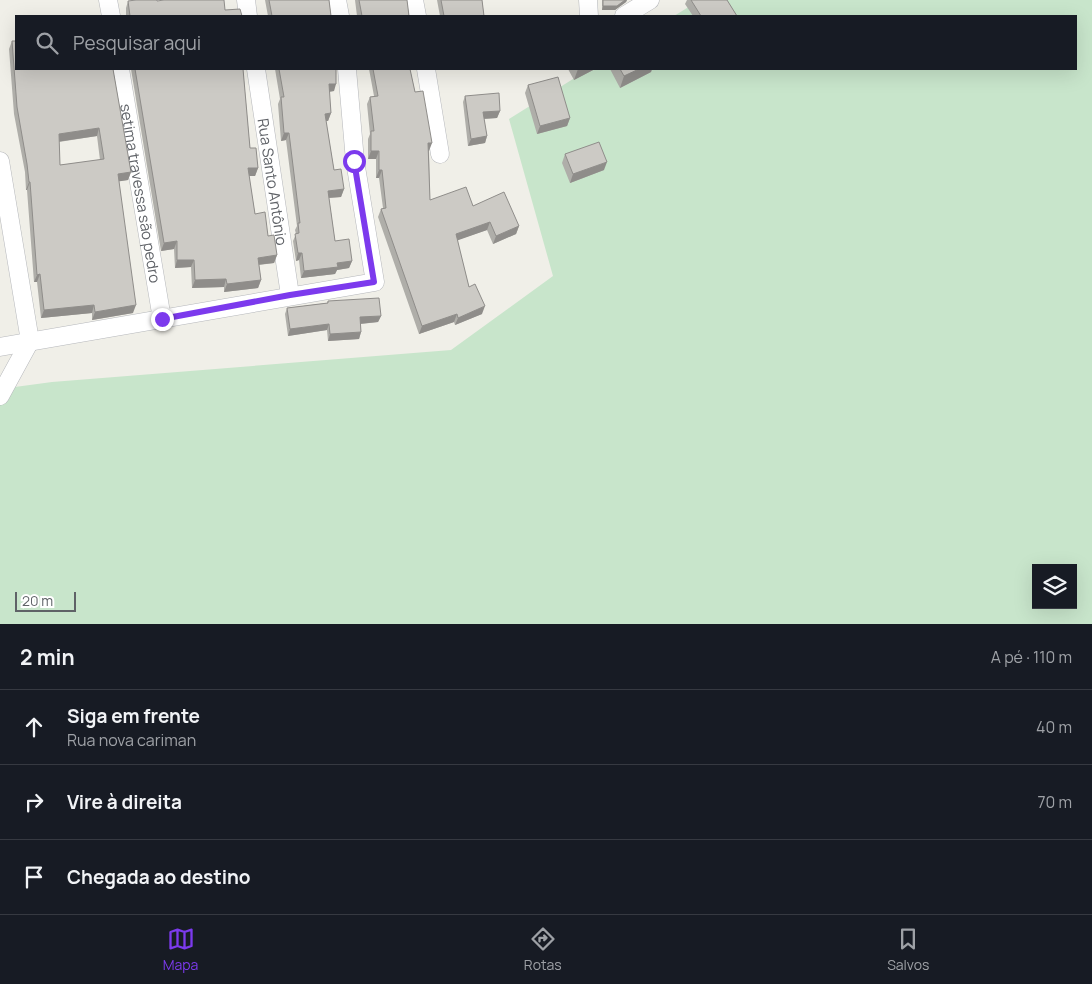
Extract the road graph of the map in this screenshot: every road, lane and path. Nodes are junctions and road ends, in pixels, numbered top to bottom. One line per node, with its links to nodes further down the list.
1 (108, 0): 7 (street)
2 (246, 0): 8 (street)
3 (337, 0): 9 (street)
4 (414, 0): 10 (street)
5 (588, 0): 11 (street)
6 (650, 0): 12 (street)
7 (111, 15)
8 (248, 15)
9 (340, 15)
10 (417, 15)
11 (589, 15)
12 (626, 15)
13 (120, 70): 20 (street, setima travessa são pedro)
14 (256, 70): 19 (street, Rua Santo Antônio)
15 (347, 70): 19 (street)
16 (426, 70): 17 (street)
17 (440, 154)
18 (0, 161): 21 (street)
19 (290, 295): 20 (street)
20 (162, 319): 21 (street)
21 (30, 341): 22 (street); 23 (street)
22 (0, 347)
23 (0, 396)

